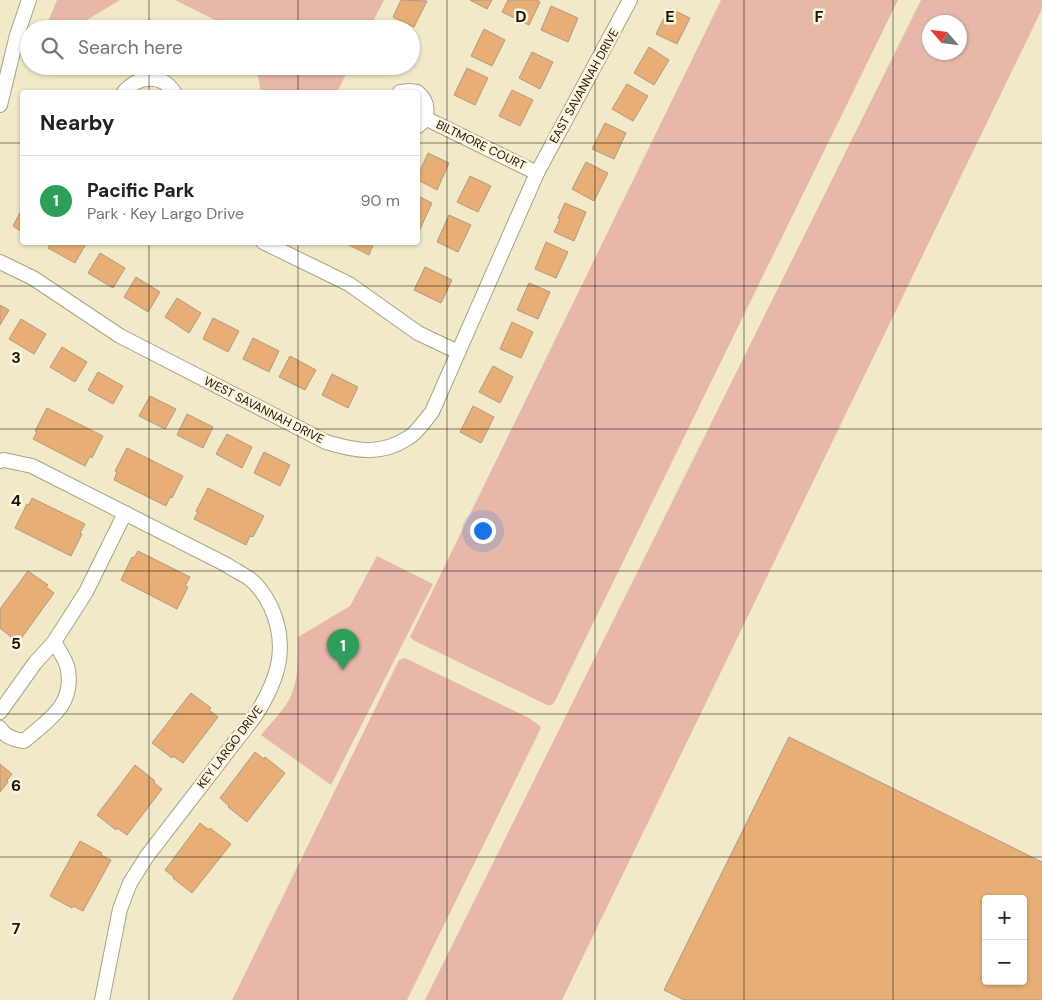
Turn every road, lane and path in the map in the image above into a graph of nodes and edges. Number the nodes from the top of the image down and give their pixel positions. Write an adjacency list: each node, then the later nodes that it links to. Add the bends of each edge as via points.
1 (29, 0): 3 (street)
2 (625, 2): 10 (street, EAST SAVANNAH DRIVE)
3 (22, 20)
4 (20, 26): 8 (street)
5 (126, 90): 6 (street, via 146,78 164,82)
6 (172, 90)
7 (420, 95): 9 (street, BILTMORE COURT, via 427,111)
8 (0, 105)
9 (421, 122): 10 (street, BILTMORE COURT)
10 (537, 172): 13 (street, WEST SAVANNAH DRIVE)
11 (269, 245): 13 (street, via 349,284 418,333)
12 (0, 262): 13 (street, WEST SAVANNAH DRIVE, via 33,278 120,336 326,442 354,450 381,450 410,438 432,412)
13 (458, 352)
14 (0, 461): 15 (street, KEY LARGO DRIVE, via 32,466)
15 (125, 513): 16 (street, via 86,592); 19 (street, KEY LARGO DRIVE, via 251,580 267,598 278,622 281,648 268,694 255,716 147,856 130,883 120,909)
16 (54, 642): 17 (street); 18 (street, via 68,668 68,693 57,713 24,741 13,740)
17 (0, 712)
18 (0, 728)
19 (102, 1000)

